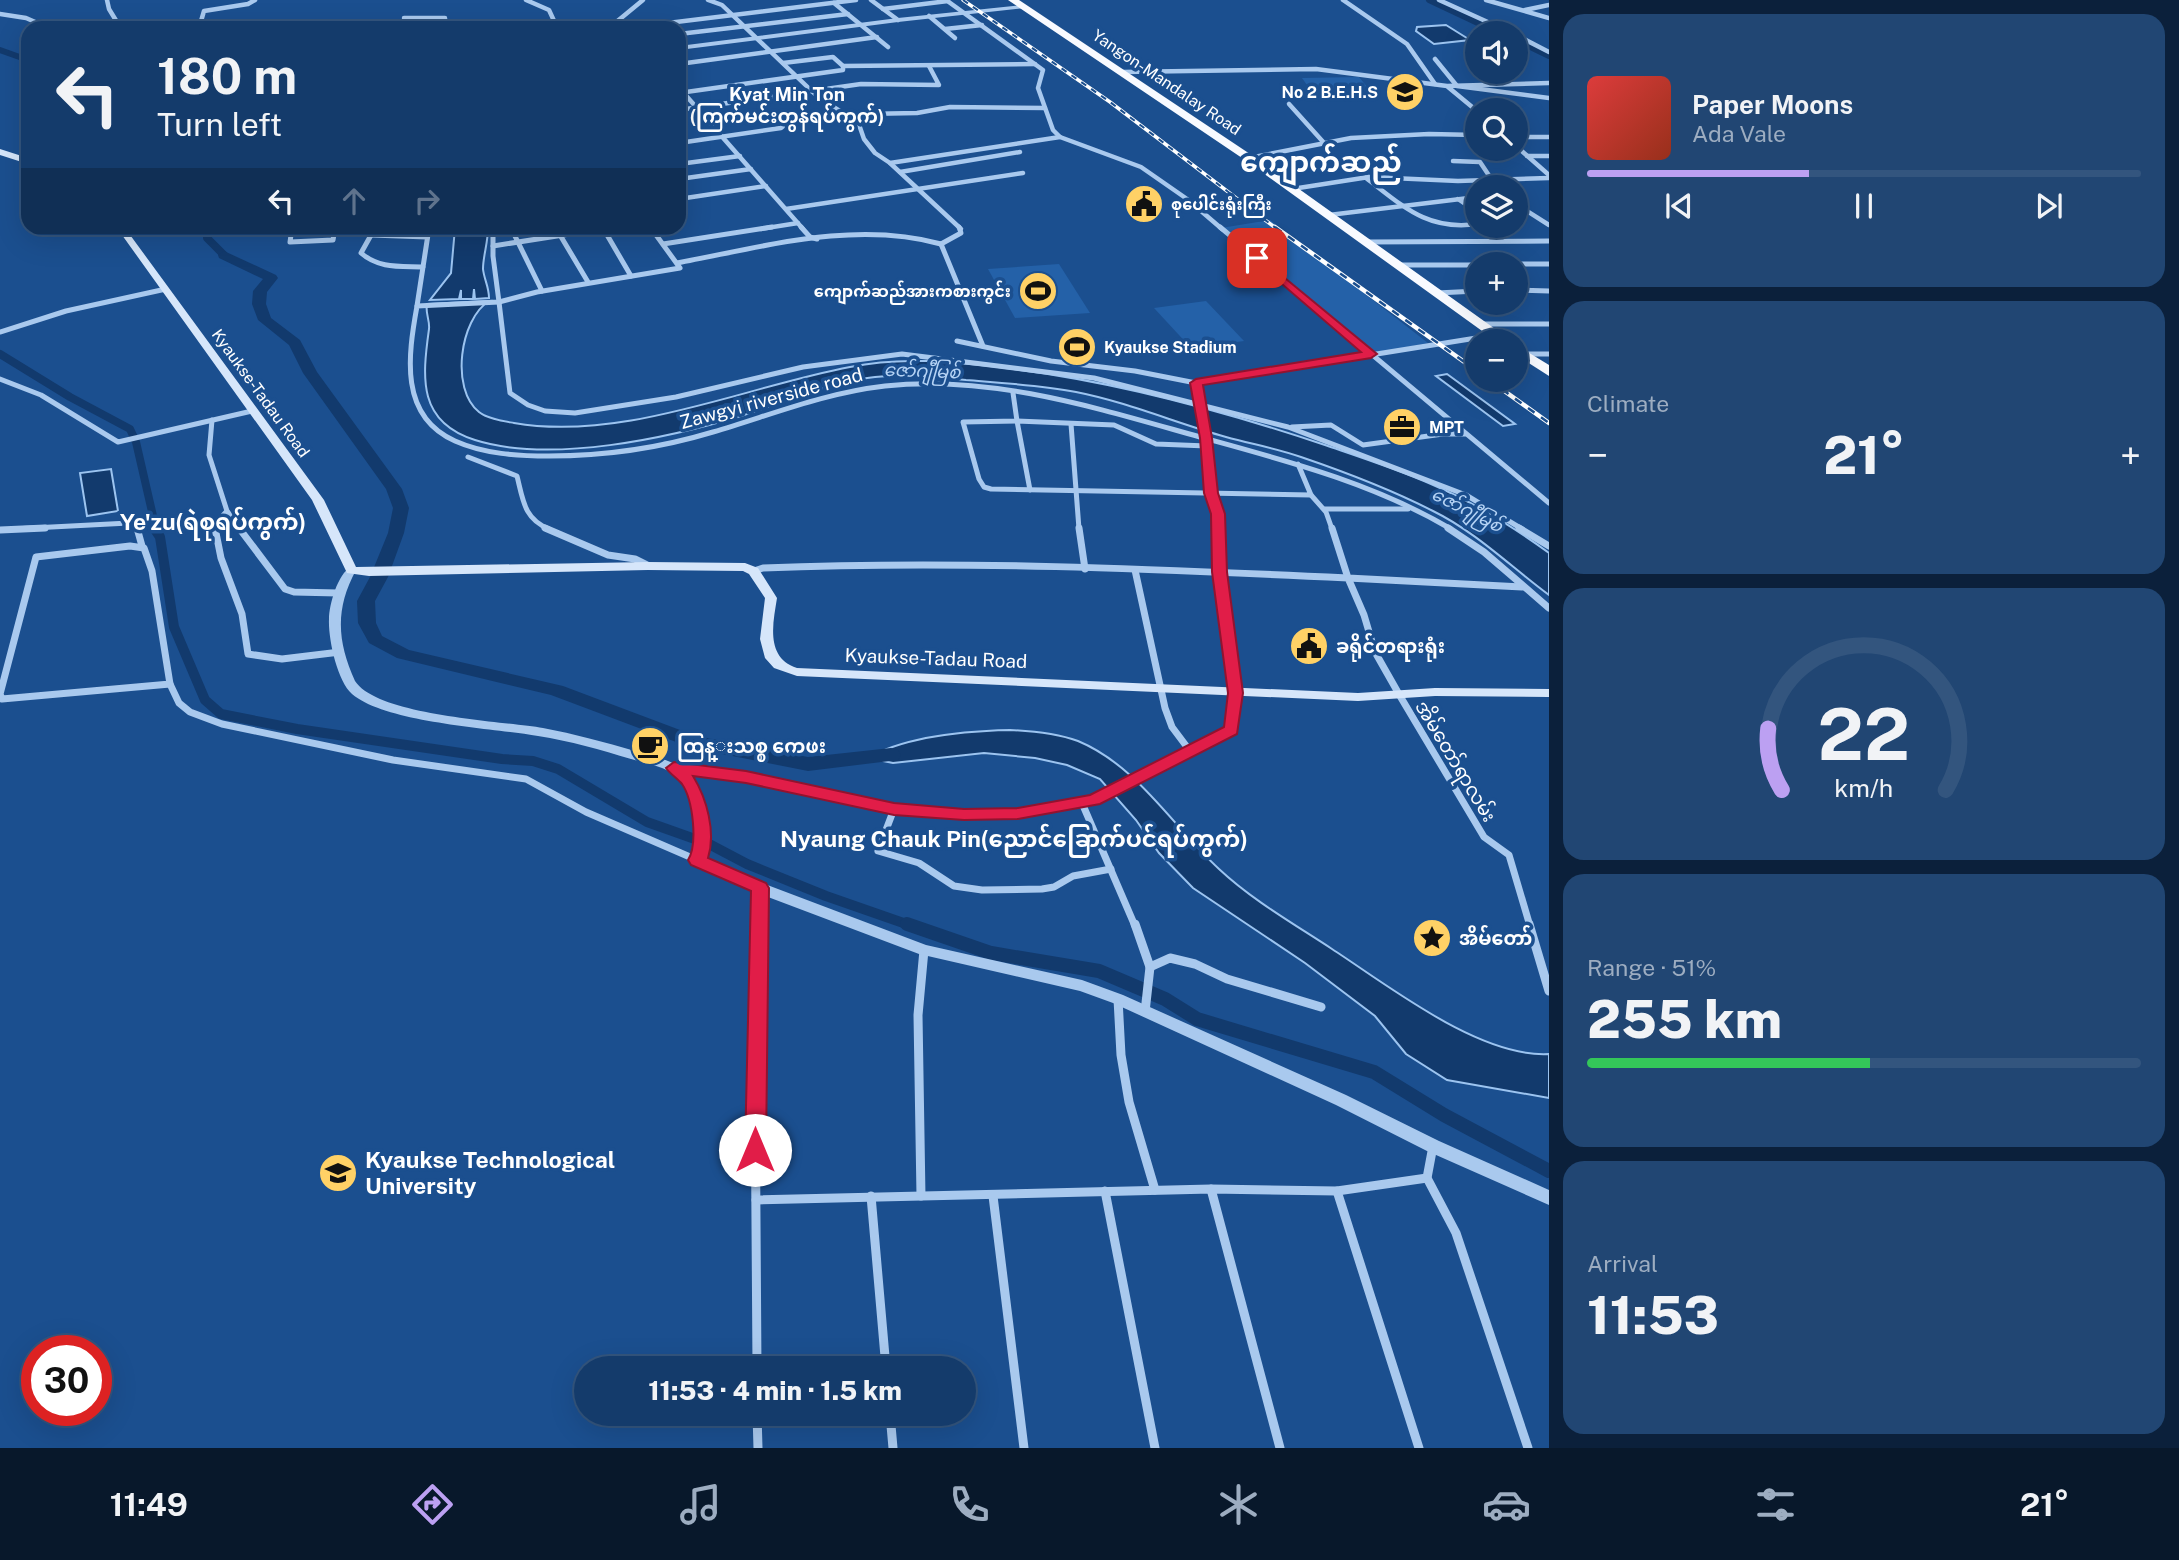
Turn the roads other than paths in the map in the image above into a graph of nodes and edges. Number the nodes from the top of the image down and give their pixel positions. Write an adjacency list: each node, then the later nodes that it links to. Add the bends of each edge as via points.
1 (107, 0): 26 (street)
2 (255, 0): 27 (street, via 204,11)
3 (526, 0): 29 (street, via 549,10)
4 (643, 0): 30 (street)
5 (708, 0): 20 (street)
6 (856, 0): 11 (street)
7 (871, 0): 15 (street)
8 (1343, 0): 57 (street, via 1407,44)
9 (1439, 0): 32 (street)
10 (1486, 0): 16 (street)
11 (833, 1): 18 (street); 20 (street)
12 (947, 1): 15 (street); 17 (street)
13 (1018, 3): 17 (street); 52 (highway, Yangon-Mandalay Road)
14 (1549, 5): 16 (street)
15 (883, 9): 24 (street)
16 (1524, 10): 23 (street)
17 (964, 12): 21 (street); 35 (street)
18 (848, 13): 33 (street); 34 (street)
19 (0, 14): 25 (street)
20 (733, 16): 31 (street); 34 (street)
21 (929, 16): 24 (street); 36 (street)
22 (404, 18): 28 (street)
23 (1549, 18)
24 (898, 20): 33 (street)
25 (31, 21)
26 (118, 21)
27 (201, 21)
28 (445, 21)
29 (554, 21)
30 (618, 21)
31 (686, 21)
32 (1485, 21)
33 (862, 24): 38 (street); 39 (street)
34 (744, 25): 37 (street); 39 (street)
35 (982, 25): 36 (street); 49 (street)
36 (945, 29): 40 (street)
37 (686, 33)
38 (877, 37): 43 (street); 44 (street)
39 (757, 38): 42 (street); 44 (street)
40 (955, 38)
41 (1528, 41): 45 (street)
42 (686, 47)
43 (888, 47)
44 (771, 51): 47 (street); 48 (street)
45 (1549, 52)
46 (1435, 59): 60 (street)
47 (686, 63)
48 (783, 63): 50 (street, via 833,57); 53 (street)
49 (1035, 64): 51 (street); 68 (street, via 1044,73 1038,88)
50 (843, 65): 51 (street); 53 (street, via 840,71)
51 (929, 66): 62 (street, via 939,85 861,84)
52 (1122, 72): 57 (street, via 1316,69); 84 (highway, Yangon-Mandalay Road)
53 (797, 77): 61 (street); 62 (street)
54 (1528, 83): 55 (street)
55 (1540, 83): 56 (street); 64 (street)
56 (1549, 83)
57 (1436, 84): 59 (street)
58 (1474, 84): 60 (street)
59 (1447, 86): 60 (street); 65 (street)
60 (1457, 86): 64 (street)
61 (686, 90)
62 (811, 91): 67 (street); 70 (street)
63 (686, 97): 67 (street)
64 (1549, 99)
65 (1465, 101)
66 (1289, 104): 78 (street)
67 (697, 107): 69 (street); 74 (street)
68 (1045, 108): 71 (street); 75 (street)
69 (686, 109)
70 (843, 113): 71 (street); 74 (street, via 799,117 781,128)
71 (855, 113): 89 (street, via 864,139)
72 (1465, 135): 78 (street, via 1370,136)
73 (1528, 136): 76 (street)
74 (723, 137): 77 (street); 81 (street)
75 (1060, 137): 89 (street); 156 (street, via 1141,167 1169,186)
76 (1549, 137)
77 (686, 142)
78 (1325, 144): 84 (street)
79 (0, 152): 86 (main road)
80 (1020, 152): 91 (street)
81 (740, 156): 88 (street); 90 (street)
82 (1528, 156): 83 (street)
83 (1549, 156)
84 (1249, 158): 100 (highway, Yangon-Mandalay Road)
85 (1528, 158): 94 (street)
86 (21, 159)
87 (1453, 161): 93 (street, via 1480,162)
88 (686, 163)
89 (890, 163): 91 (street)
90 (751, 169): 96 (street); 99 (street)
91 (900, 172): 101 (street)
92 (1023, 173): 101 (street)
93 (1486, 175)
94 (1549, 176): 95 (street)
95 (1528, 177)
96 (686, 178)
97 (1365, 178): 98 (street); 100 (street); 106 (street)
98 (1465, 180)
99 (766, 186): 102 (street); 107 (street)
100 (1292, 189): 109 (highway, Yangon-Mandalay Road)
101 (919, 190): 107 (street); 128 (street, via 961,229)
102 (686, 198)
103 (1465, 198): 104 (street)
104 (1458, 199): 105 (street); 106 (street)
105 (1465, 204)
106 (1404, 206): 109 (street); 112 (street, via 1434,225)
107 (786, 209): 110 (street)
108 (1529, 214): 111 (street)
109 (1328, 215): 125 (highway, Yangon-Mandalay Road)
110 (798, 223): 123 (street, via 810,237); 127 (street)
111 (1549, 225)
112 (1465, 227)
113 (126, 235): 138 (main road, Kyaukse-Tadau Road)
114 (291, 235): 115 (street, via 290,242 333,240)
115 (334, 235)
116 (371, 235): 122 (street); 135 (street, via 361,253 368,261)
117 (493, 235): 129 (street)
118 (514, 235): 126 (street)
119 (560, 235): 126 (street); 137 (street)
120 (607, 235): 136 (street)
121 (656, 235): 127 (street)
122 (426, 237): 135 (street, Zawgyi riverside road)
123 (819, 239): 128 (street, via 892,234); 132 (street)
124 (1549, 241): 125 (street)
125 (1366, 242): 133 (highway, Yangon-Mandalay Road)
126 (518, 243): 129 (street); 141 (street)
127 (663, 244): 132 (street)
128 (942, 244): 153 (street)
129 (493, 246): 144 (street)
130 (1528, 264): 131 (street)
131 (1549, 264)
132 (678, 265): 136 (street)
133 (1396, 265): 134 (street); 143 (highway, Yangon-Mandalay Road)
134 (1465, 265)
135 (423, 267): 145 (street, Zawgyi riverside road)
136 (631, 276): 137 (street)
137 (588, 282): 141 (street)
138 (166, 289): 149 (street); 163 (main road, Kyaukse-Tadau Road)
139 (1528, 290): 140 (street)
140 (1549, 290)
141 (542, 291): 144 (street)
142 (1465, 292): 143 (street)
143 (1437, 293): 146 (highway, Yangon-Mandalay Road)
144 (499, 302): 145 (street); 162 (street, Zawgyi riverside road, via 510,393 545,411 608,409 803,367 902,354 1094,378)
145 (417, 306): 161 (street, Zawgyi riverside road, via 408,354 410,388 420,416 453,440 481,450 556,457 634,448 709,433 808,401 875,386 931,383)
146 (1480, 324): 147 (street); 148 (highway, Yangon-Mandalay Road)
147 (1549, 324)
148 (1487, 329)
149 (0, 332)
150 (957, 341): 153 (street)
151 (1465, 343): 156 (street)
152 (1465, 344): 156 (street)
153 (983, 346): 160 (street)
154 (1528, 352): 155 (street)
155 (1549, 354)
156 (1373, 356): 160 (street); 168 (street)
157 (1528, 357): 158 (highway)
158 (1549, 372)
159 (0, 378): 164 (street, via 25,387 113,440 125,442)
160 (1196, 383): 162 (street)
161 (1013, 393): 165 (street); 169 (street, Zawgyi riverside road, via 1178,429)
162 (1200, 404): 167 (street, Zawgyi riverside road); 169 (street)
163 (252, 411): 164 (street); 185 (main road, Kyaukse-Tadau Road, via 318,500)
164 (212, 419): 179 (street, via 209,456)
165 (1017, 421): 166 (street); 172 (street); 172 (street, via 963,422 984,487)
166 (1071, 424): 169 (street, via 1114,425 1156,444); 173 (street)
167 (1288, 427): 168 (street, via 1331,425 1363,445); 182 (street, Zawgyi riverside road, via 1466,495)
168 (1465, 434): 176 (street)
169 (1206, 442): 171 (street, Zawgyi riverside road); 174 (street)
170 (468, 457): 183 (street, via 517,476 534,523 608,555)
171 (1298, 464): 175 (street); 178 (street, Zawgyi riverside road)
172 (1030, 490): 173 (street)
173 (1078, 491): 174 (street); 184 (street)
174 (1211, 493): 175 (street); 188 (street, via 1218,514)
175 (1311, 495): 177 (street)
176 (1549, 503)
177 (1325, 509): 178 (street); 189 (street, အိမ်တော်ရာလမ်း)
178 (1412, 509): 190 (street, Zawgyi riverside road, via 1463,537)
179 (227, 511): 191 (street, via 285,589); 193 (street, via 214,525 221,558 243,614 248,654 288,657)
180 (0, 530): 181 (street, via 129,523 139,529)
181 (142, 546): 194 (street, via 152,571); 194 (street, via 36,557 1,697 13,700)
182 (1549, 546)
183 (648, 566): 185 (main road); 187 (main road, via 745,567)
184 (1085, 569): 186 (street); 187 (street, via 863,564)
185 (351, 570): 191 (street)
186 (1135, 570): 188 (street); 195 (street)
187 (754, 571): 195 (main road, Kyaukse-Tadau Road, via 771,598 765,632 768,649 774,661 787,670)
188 (1220, 572): 189 (street); 196 (street)
189 (1348, 579): 190 (street); 198 (street, အိမ်တော်ရာလမ်း, via 1375,652)
190 (1522, 587): 192 (street, Zawgyi riverside road)
191 (338, 593): 193 (street, via 334,624)
192 (1549, 608)
193 (340, 652): 200 (street, via 355,690 374,701 432,717 599,744)
194 (170, 684): 203 (street, via 179,703 190,712 222,724 393,760 526,779 586,812)
195 (1163, 689): 196 (main road, Kyaukse-Tadau Road); 199 (street, via 1172,727)
196 (1236, 693): 198 (main road, Kyaukse-Tadau Road); 199 (street, via 1231,730)
197 (1549, 693): 198 (main road, Kyaukse-Tadau Road)
198 (1399, 696): 208 (street, အိမ်တော်ရာလမ်း, via 1484,837 1509,855)
199 (1190, 751): 201 (street)
200 (674, 768): 202 (street, via 746,777); 203 (street, via 693,788)
201 (1082, 803): 202 (street, via 1018,814); 204 (street)
202 (894, 809): 204 (street, via 878,851 919,863 954,886 1042,890 1073,876)
203 (701, 848): 205 (street)
204 (1111, 869): 207 (street)
205 (760, 888): 206 (street); 222 (street)
206 (924, 950): 209 (street, via 1082,986); 219 (street, via 918,1015)
207 (1150, 967): 210 (street); 211 (street, via 1170,958)
208 (1549, 990)
209 (1118, 999): 210 (street); 215 (street, via 1129,1102)
210 (1145, 1005): 212 (street)
211 (1321, 1007)
212 (1433, 1146): 213 (street); 221 (street)
213 (1427, 1178): 217 (street); 233 (street, via 1455,1233)
214 (1211, 1189): 215 (street); 217 (street); 231 (street)
215 (1155, 1190): 216 (street)
216 (1105, 1191): 220 (street); 230 (street)
217 (1337, 1191): 232 (street)
218 (871, 1196): 219 (street); 222 (street); 224 (street)
219 (921, 1196): 220 (street)
220 (993, 1196): 229 (street)
221 (1549, 1198)
222 (756, 1200): 223 (street)
223 (757, 1356)
224 (885, 1356)
225 (757, 1426): 227 (street)
226 (891, 1426): 228 (street)
227 (758, 1448)
228 (893, 1448)
229 (1024, 1448)
230 (1155, 1448)
231 (1280, 1448)
232 (1419, 1448)
233 (1528, 1448)

